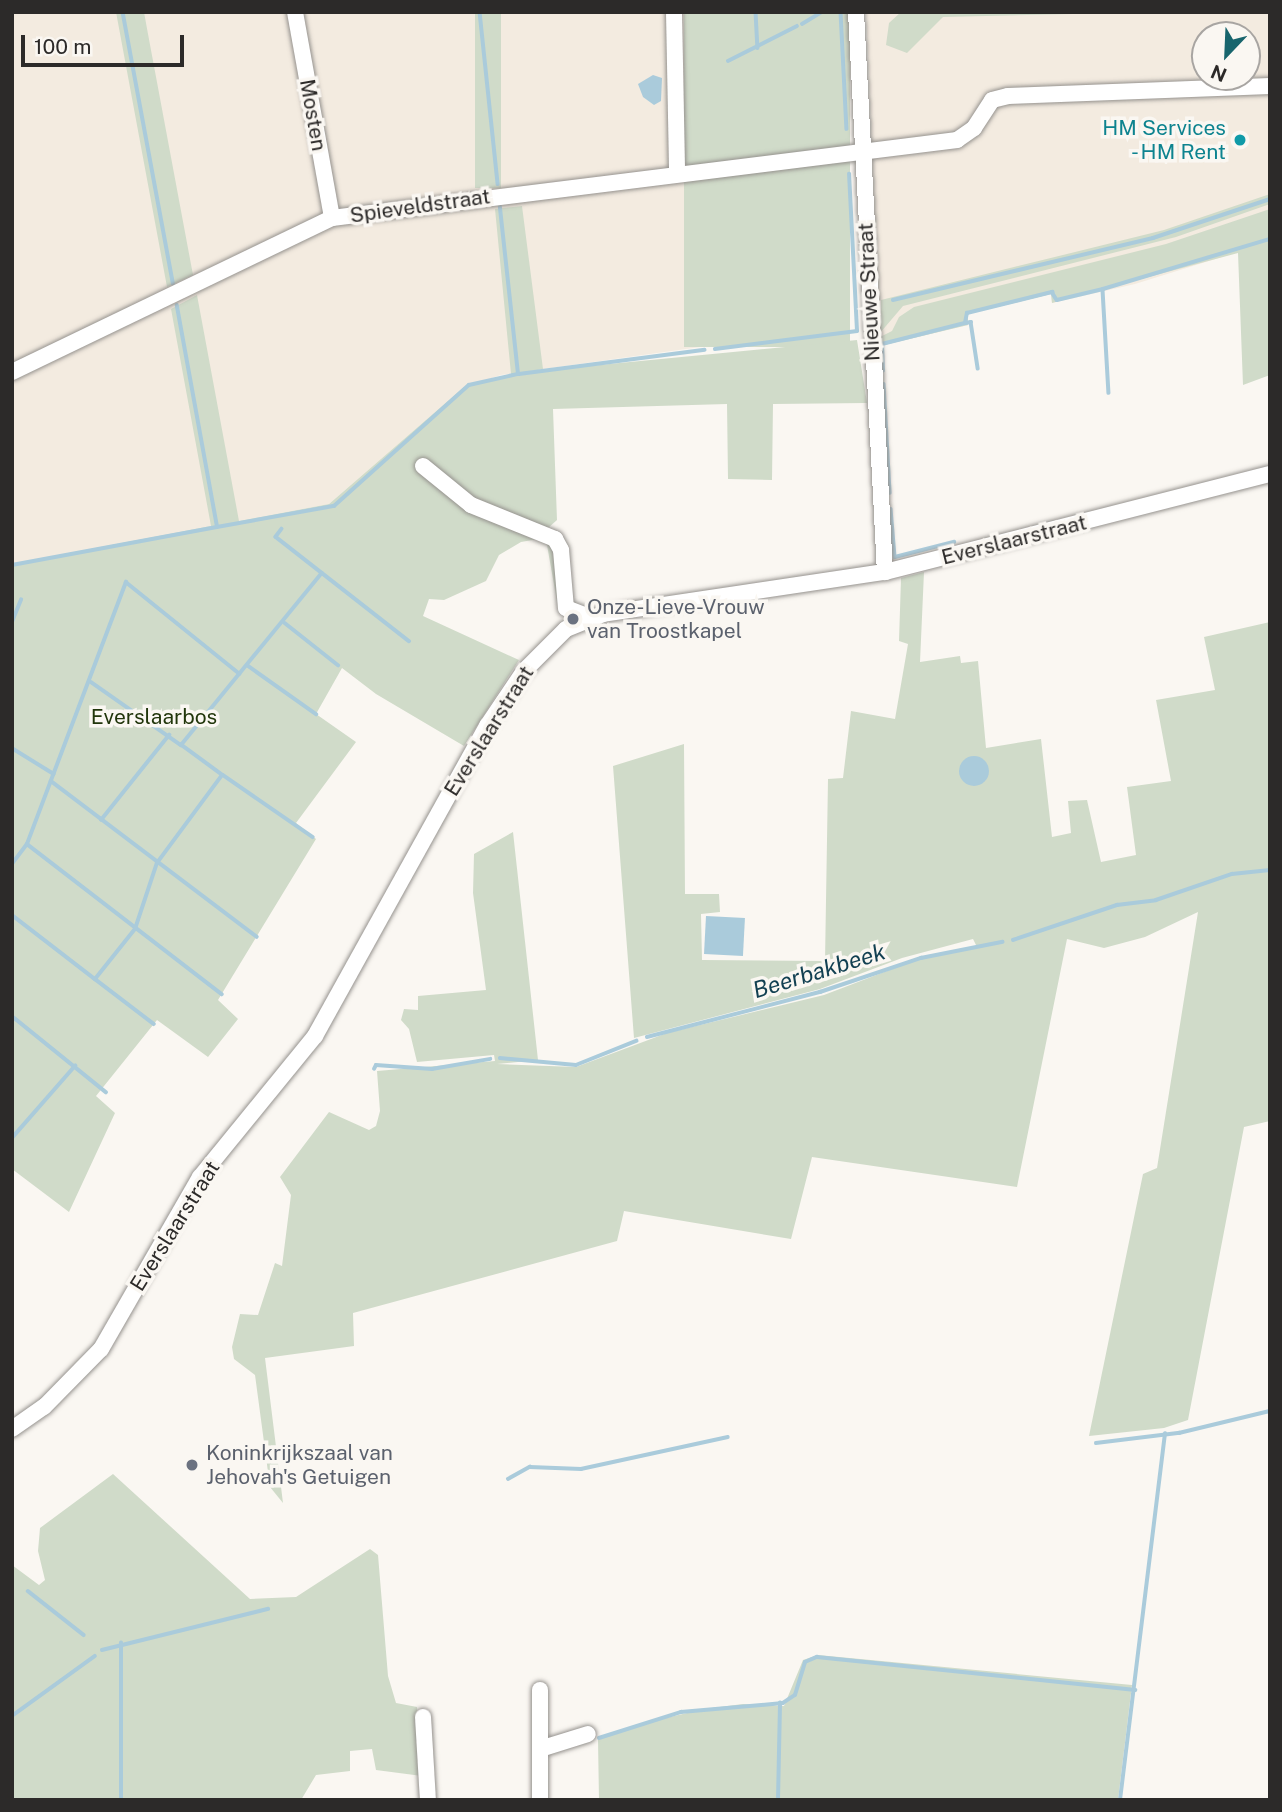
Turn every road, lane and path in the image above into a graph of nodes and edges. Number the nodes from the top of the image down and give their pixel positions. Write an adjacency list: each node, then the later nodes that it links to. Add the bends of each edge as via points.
1 (295, 12): 7 (street, Mosten)
2 (674, 12): 6 (street)
3 (856, 12): 5 (street, Nieuwe Straat)
4 (1270, 86): 5 (street, Spieveldstraat, via 1008,96 992,100 974,128 957,139)
5 (860, 151): 6 (street, Spieveldstraat); 11 (street, Nieuwe Straat)
6 (677, 172): 7 (street, Spieveldstraat)
7 (332, 218): 8 (street, Spieveldstraat)
8 (12, 372)
9 (423, 466): 12 (street, via 471,505 555,539 561,550)
10 (1270, 474): 11 (street, Everslaarstraat)
11 (885, 572): 13 (street, Everslaarstraat)
12 (566, 608): 13 (street); 14 (street)
13 (589, 617): 14 (street, Everslaarstraat)
14 (566, 629): 15 (street, Everslaarstraat, via 524,671 487,726 315,1036 200,1177 102,1349 44,1407)
15 (12, 1429)
16 (540, 1690): 19 (street)
17 (423, 1717): 20 (street)
18 (588, 1734): 19 (street)
19 (540, 1749): 21 (street)
20 (428, 1800)
21 (540, 1800)

